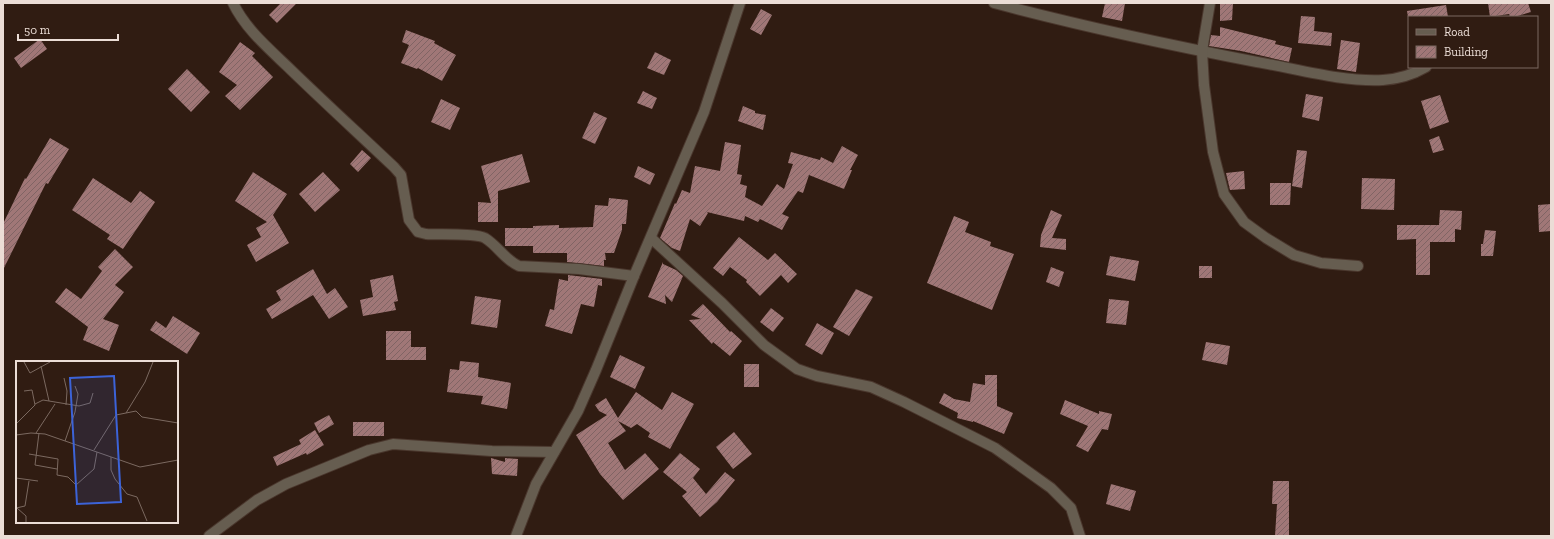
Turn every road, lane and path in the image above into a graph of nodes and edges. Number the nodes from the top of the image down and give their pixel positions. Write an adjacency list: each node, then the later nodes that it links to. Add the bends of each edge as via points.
1 (233, 3): 9 (street, via 239,16 264,43 401,175 409,220 418,232 484,238 519,266 579,269)
2 (740, 3): 7 (street, via 704,112)
3 (994, 3): 5 (street)
4 (1210, 3): 5 (street)
5 (1202, 51): 6 (street, via 1359,80 1385,80 1415,73); 8 (street, via 1213,152 1224,194 1244,222 1294,255 1322,263)
6 (1424, 68)
7 (651, 238): 9 (street); 13 (street, via 764,345 797,368 816,376 871,387 995,448 1051,488 1071,508)
8 (1358, 266)
9 (634, 276): 10 (street, via 578,411)
10 (554, 452): 11 (street, via 492,451 393,444 369,450 286,484 257,500); 12 (street, via 536,484)
11 (209, 536)
12 (516, 536)
13 (1080, 536)

